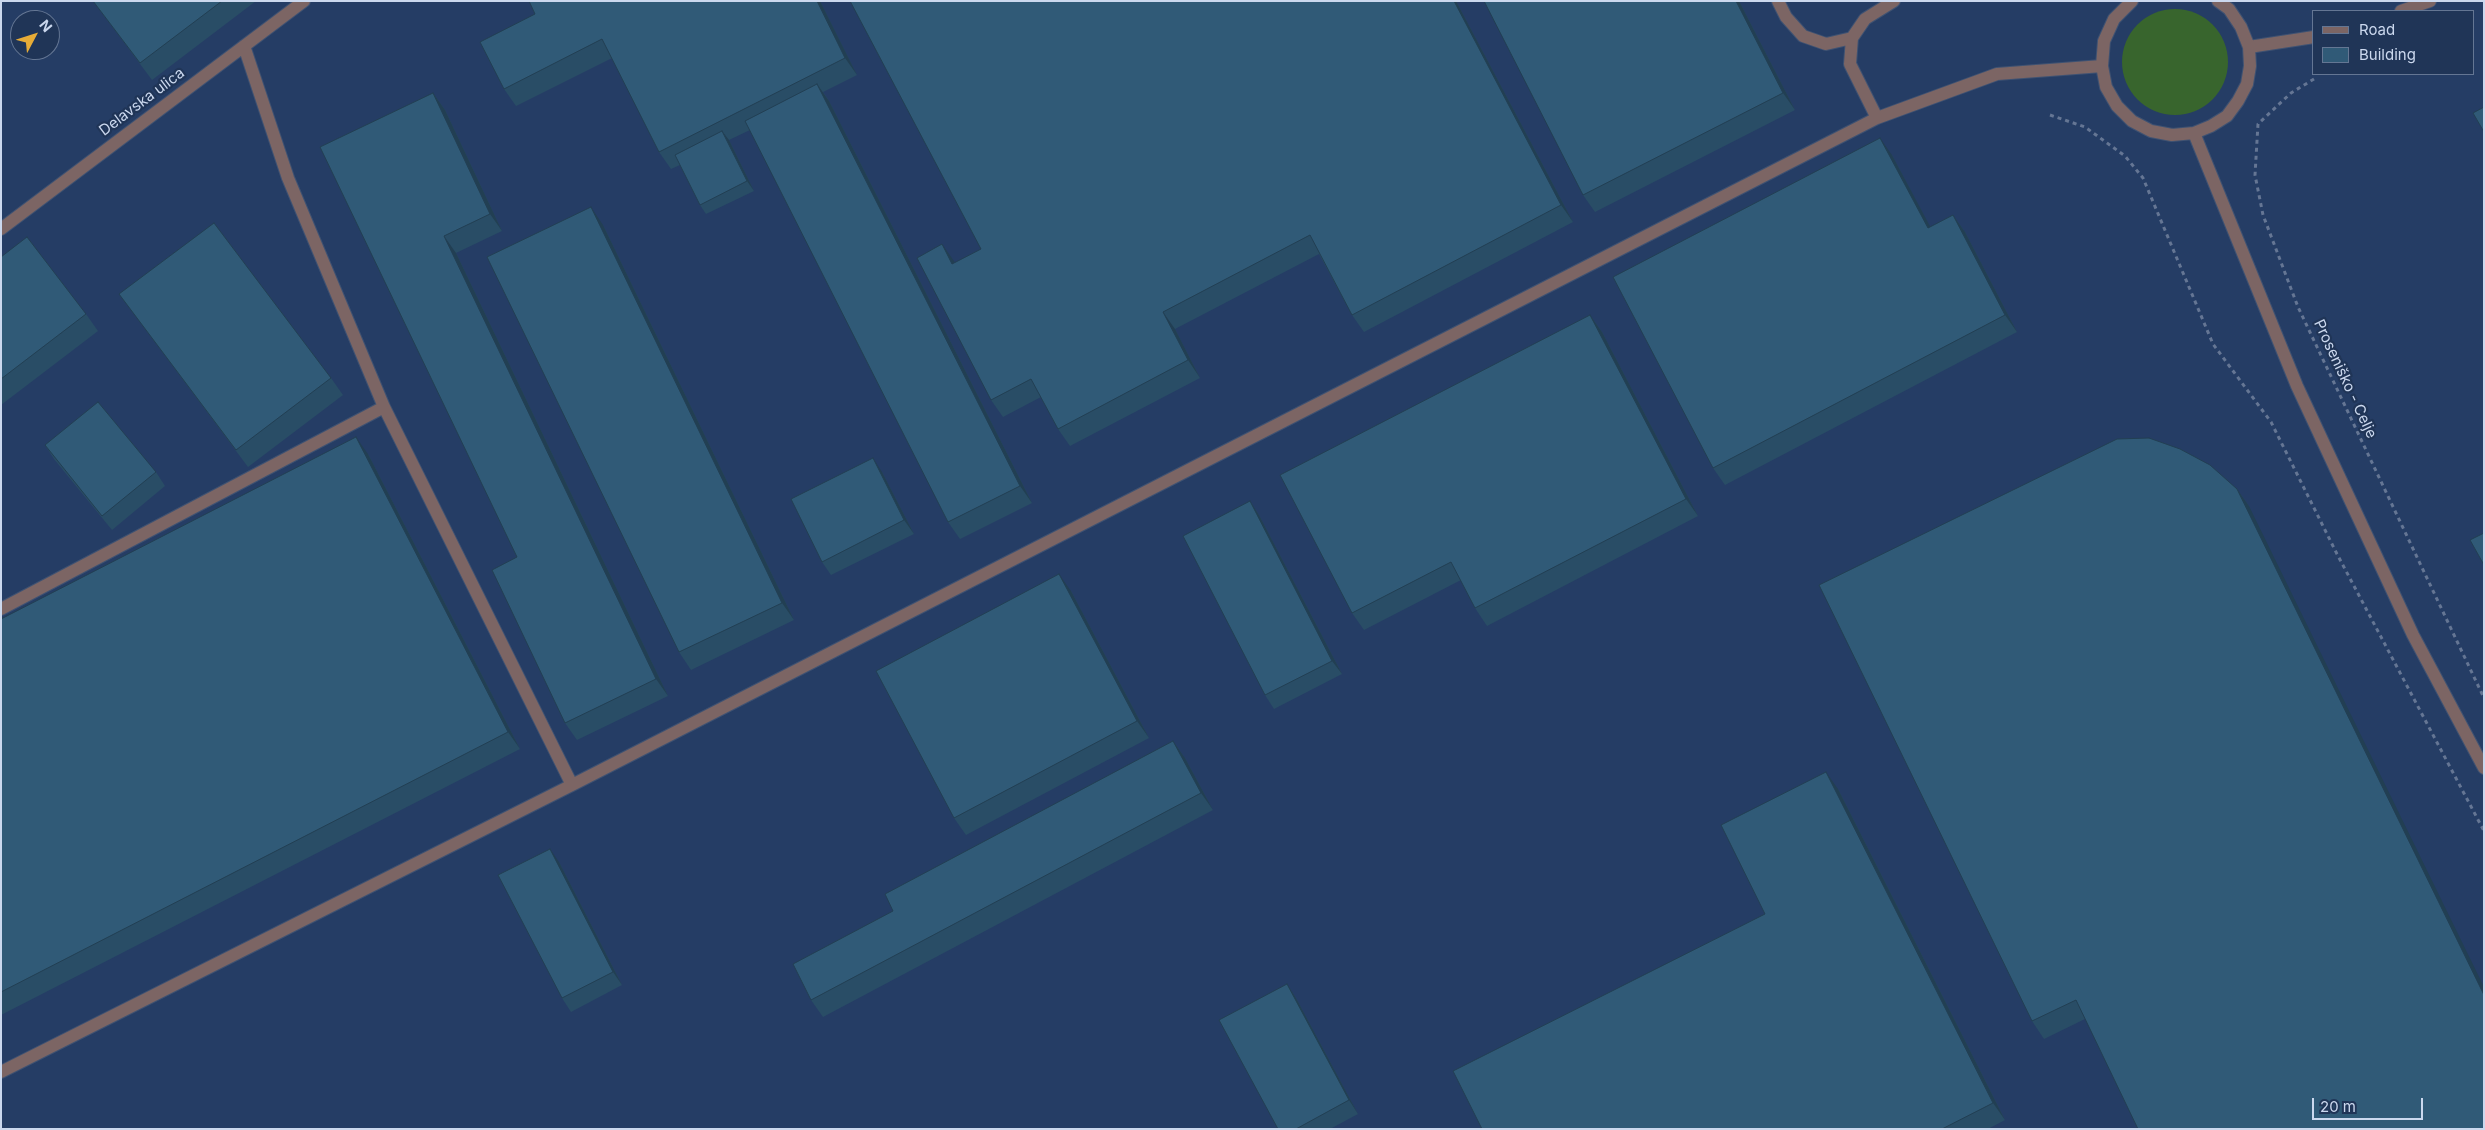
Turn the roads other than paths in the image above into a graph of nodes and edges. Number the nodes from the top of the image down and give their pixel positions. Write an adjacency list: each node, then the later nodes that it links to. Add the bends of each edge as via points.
1 (304, 1): 10 (street, Delavska ulica)
2 (1778, 1): 9 (street, via 1786,17 1803,36 1826,44)
3 (1894, 1): 9 (street, via 1865,19)
4 (2132, 1): 12 (street, via 2114,19 2104,41)
5 (2218, 1): 11 (street, via 2229,9)
6 (2430, 1): 7 (street)
7 (2404, 10)
8 (2312, 37): 11 (street)
9 (1852, 38): 13 (street, via 1850,64)
10 (244, 46): 15 (street, Delavska ulica); 16 (street, via 288,178)
11 (2249, 47): 14 (street, via 2247,84 2238,101 2227,116)
12 (2102, 66): 13 (street, via 1996,74); 14 (street, via 2106,87 2117,106 2132,121 2165,134)
13 (1877, 118): 19 (street)
14 (2194, 133): 18 (street, via 2297,386 2413,635)
15 (1, 229)
16 (384, 407): 17 (street); 19 (street)
17 (1, 609)
18 (2484, 768)
19 (572, 785): 20 (street)
20 (1, 1072)

